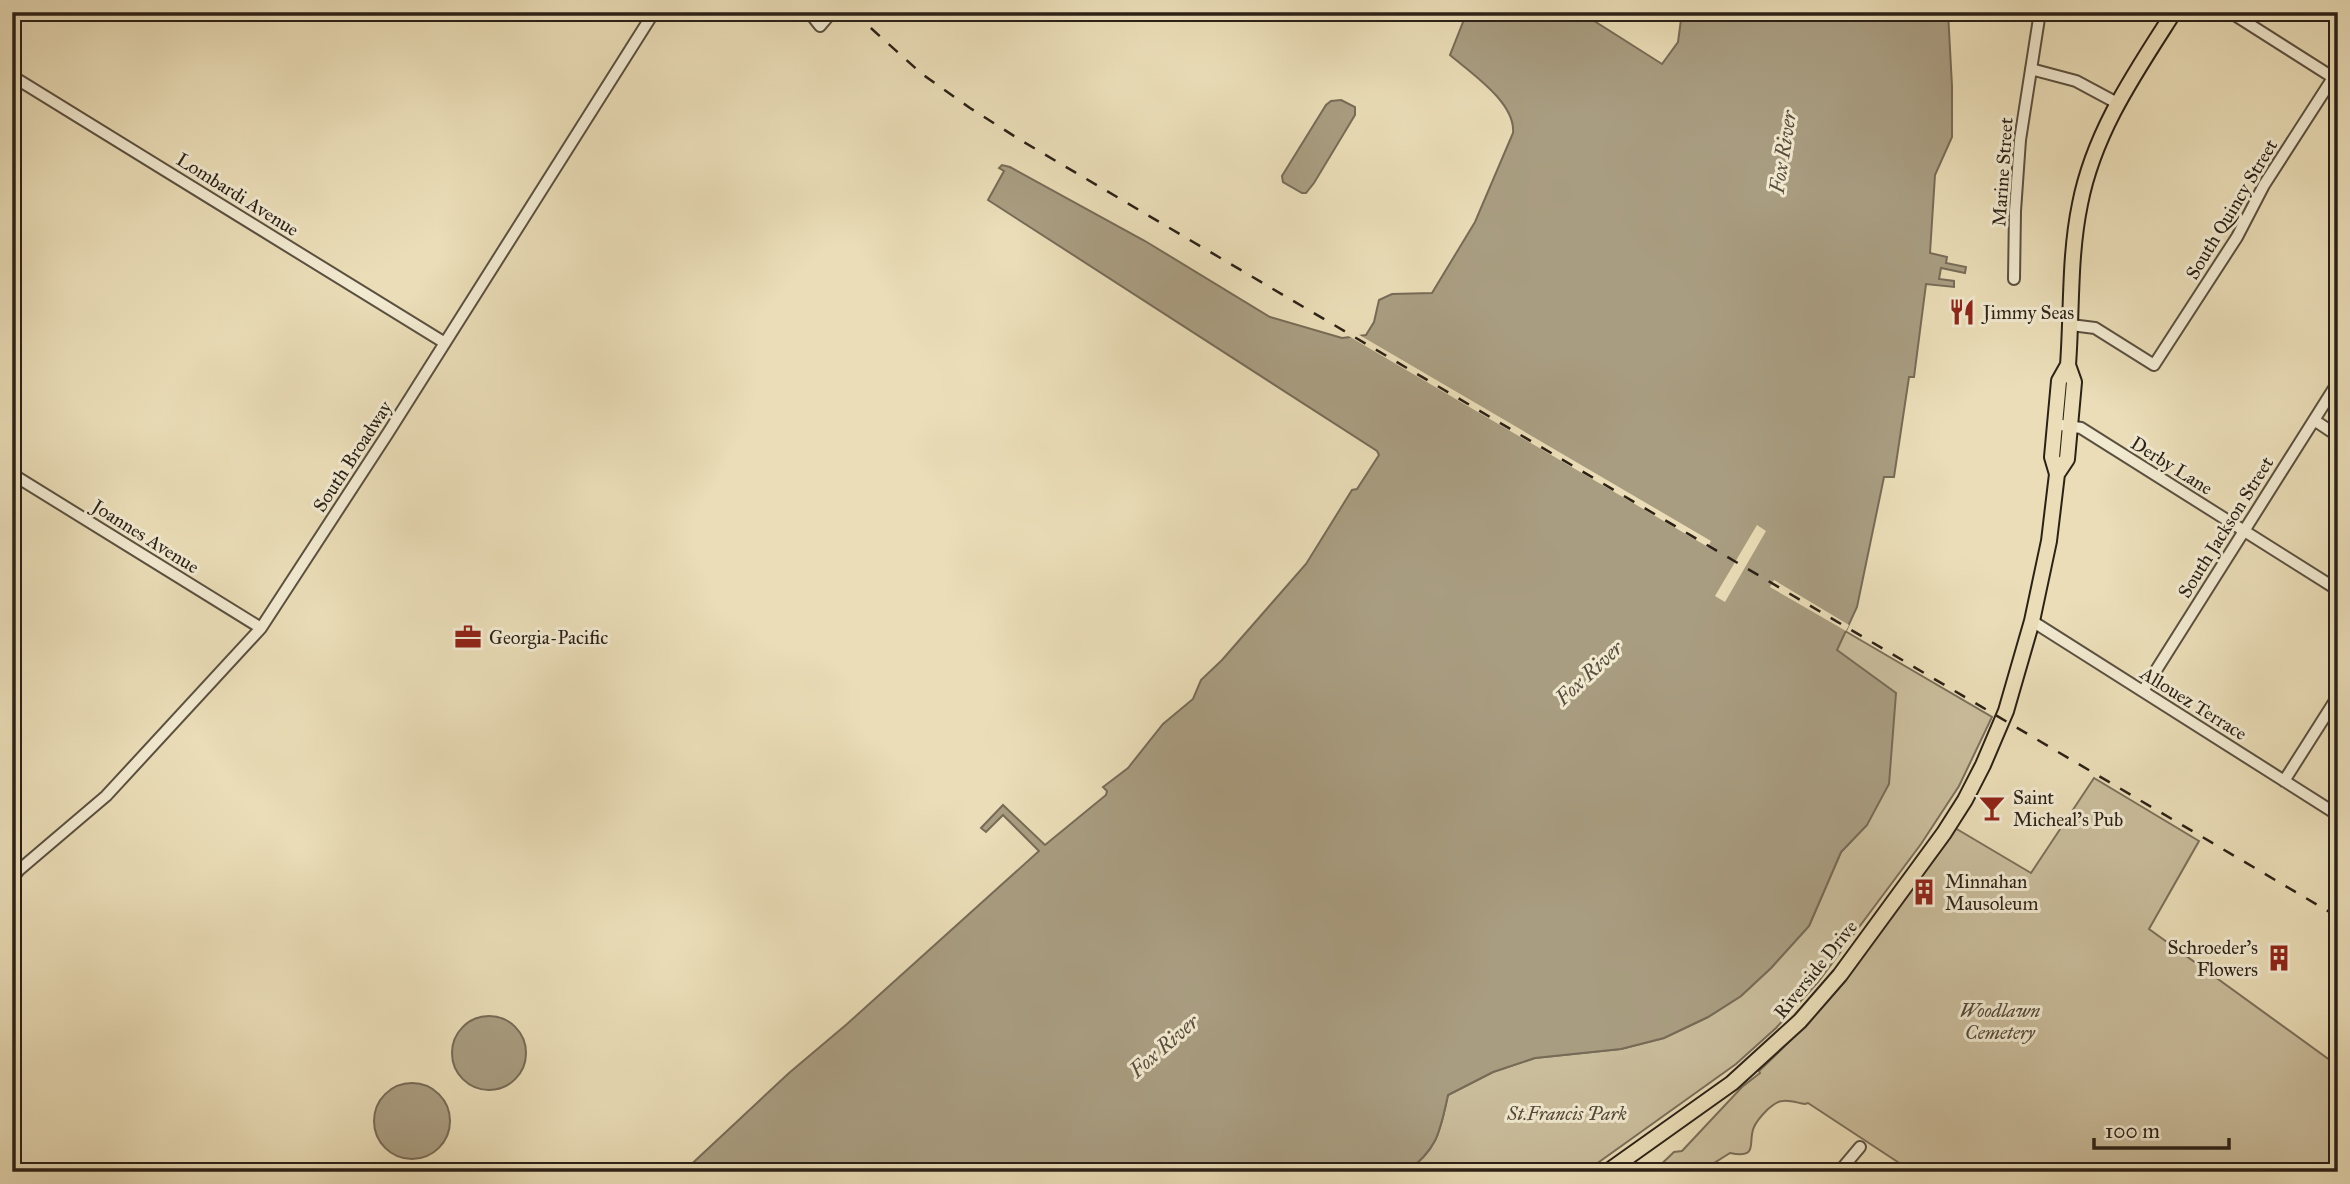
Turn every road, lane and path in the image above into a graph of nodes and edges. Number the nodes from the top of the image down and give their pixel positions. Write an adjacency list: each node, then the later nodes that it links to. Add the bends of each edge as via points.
1 (654, 12): 13 (street, South Broadway)
2 (808, 12): 3 (street, via 820,26)
3 (832, 12)
4 (2040, 12): 7 (street, Marine Street)
5 (2174, 12): 10 (main road, Riverside Drive)
6 (2230, 12): 9 (street)
7 (2031, 69): 10 (street, via 2076,81); 11 (street, Marine Street, via 2020,139)
8 (12, 76): 13 (street, Lombardi Avenue)
9 (2336, 76): 12 (street, South Quincy Street, via 2154,365 2095,328)
10 (2117, 103): 12 (main road, Riverside Drive, via 2093,156 2080,204)
11 (2014, 279)
12 (2071, 325): 16 (main road, Riverside Drive, via 2068,365 2074,382)
13 (445, 343): 22 (street, South Broadway)
14 (2338, 382): 15 (street, South Jackson Street)
15 (2314, 421): 17 (street); 19 (street, South Jackson Street)
16 (2062, 425): 19 (street, Derby Lane, via 2081,428); 21 (main road, Riverside Drive, via 2067,459 2057,474)
17 (2338, 436)
18 (12, 474): 22 (street, Joannes Avenue)
19 (2244, 531): 20 (street, Derby Lane); 23 (street, South Jackson Street)
20 (2338, 590)
21 (2032, 621): 23 (street, Allouez Terrace); 30 (main road, Riverside Drive, via 1996,738 1965,800 1821,999 1740,1076)
22 (261, 628): 28 (street, South Broadway, via 106,796)
23 (2143, 691): 26 (street, Allouez Terrace)
24 (2338, 696): 25 (street)
25 (2333, 712): 26 (street)
26 (2284, 781): 27 (street, Allouez Terrace)
27 (2338, 815)
28 (14, 872)
29 (1860, 1147): 31 (street)
30 (1607, 1172)
31 (1839, 1172)

